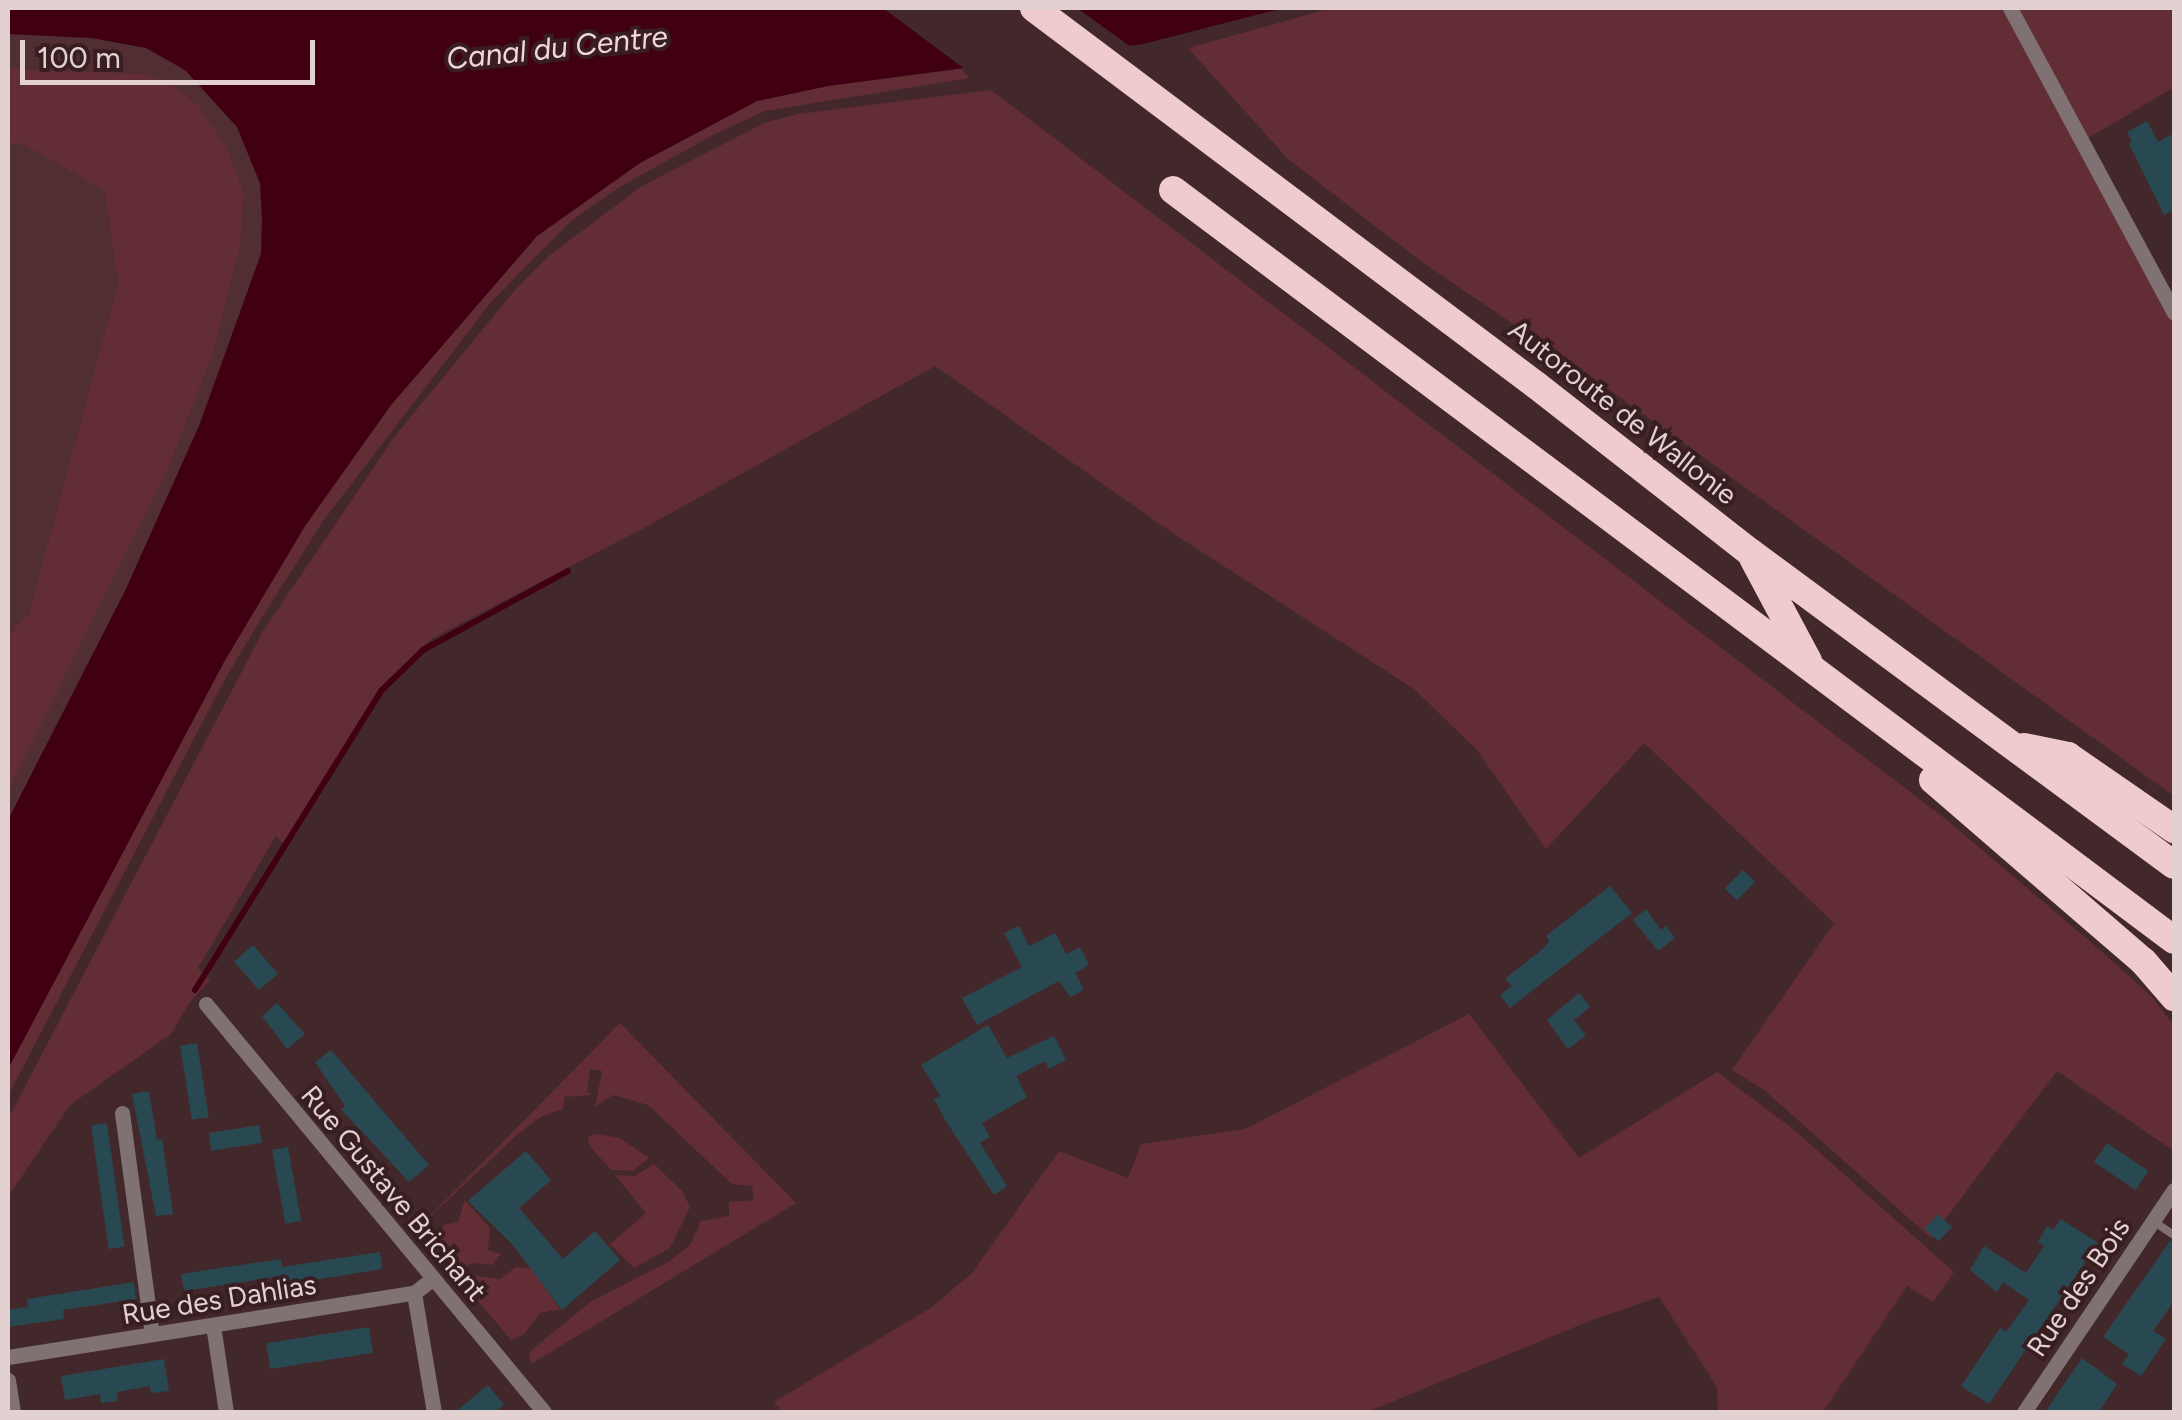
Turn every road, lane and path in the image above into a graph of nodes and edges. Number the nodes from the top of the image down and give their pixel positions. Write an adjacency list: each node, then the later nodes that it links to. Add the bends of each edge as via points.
1 (1034, 8): 5 (highway, Autoroute de Wallonie)
2 (2010, 8): 4 (street)
3 (1172, 190): 6 (highway)
4 (2174, 313)
5 (1750, 552): 6 (highway); 7 (highway, Autoroute de Wallonie)
6 (1814, 672): 10 (highway); 11 (highway, via 2142,960)
7 (2013, 745): 8 (highway, via 2068,756); 9 (highway, Autoroute de Wallonie)
8 (2174, 829)
9 (2174, 866)
10 (2174, 940)
11 (2174, 998)
12 (206, 1004): 17 (street, Rue Gustave Brichant)
13 (122, 1113): 20 (street)
14 (2174, 1190): 15 (street, Rue des Bois)
15 (2154, 1221): 16 (lane); 27 (street, Rue des Bois)
16 (2174, 1235)
17 (432, 1279): 18 (street); 26 (street, Rue Gustave Brichant)
18 (414, 1294): 19 (street, Rue des Dahlias); 25 (street)
19 (213, 1325): 20 (street, Rue des Dahlias); 24 (street)
20 (152, 1334): 21 (street, Rue des Dahlias)
21 (8, 1357)
22 (8, 1380): 23 (street)
23 (13, 1412)
24 (226, 1412)
25 (434, 1412)
26 (544, 1412)
27 (2024, 1412)

